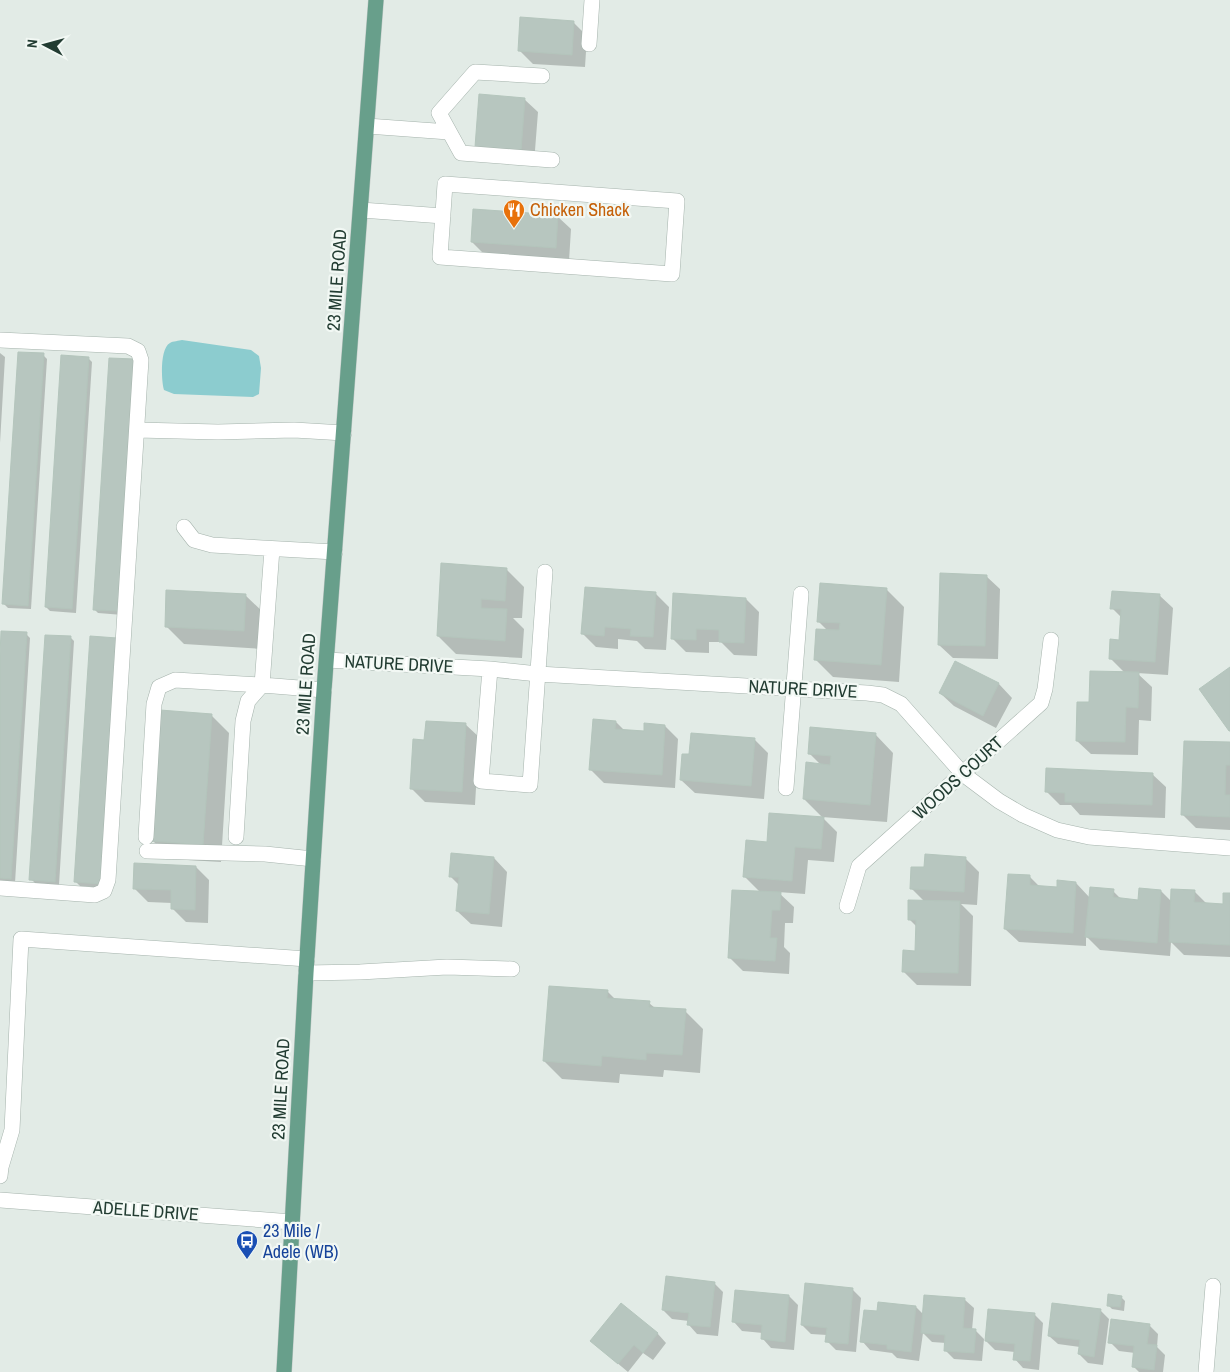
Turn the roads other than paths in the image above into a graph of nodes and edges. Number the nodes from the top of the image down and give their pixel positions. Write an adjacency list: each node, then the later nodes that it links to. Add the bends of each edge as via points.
1 (376, 0): 5 (main road, 23 MILE ROAD)
2 (592, 0): 3 (street)
3 (589, 44)
4 (542, 76): 6 (street, via 476,72 438,113)
5 (367, 126): 6 (street); 8 (main road, 23 MILE ROAD)
6 (449, 132): 7 (street, via 461,153)
7 (552, 160)
8 (361, 210): 9 (street); 12 (main road, 23 MILE ROAD)
9 (443, 216): 9 (street, via 440,257 672,274 677,201 445,184)
10 (0, 340): 11 (street, via 128,346 138,351 141,360)
11 (137, 430): 12 (street); 30 (street, via 108,880 104,891 95,895)
12 (344, 433): 15 (main road, 23 MILE ROAD)
13 (184, 527): 14 (street, via 194,540 212,546)
14 (272, 548): 15 (street); 22 (street)
15 (335, 552): 19 (main road, 23 MILE ROAD)
16 (545, 572): 21 (street)
17 (801, 594): 23 (street)
18 (1051, 640): 25 (street, WOODS COURT, via 1041,703)
19 (327, 660): 20 (street, NATURE DRIVE); 24 (main road, 23 MILE ROAD)
20 (490, 669): 21 (street, NATURE DRIVE); 21 (street, via 481,781 530,785)
21 (538, 674): 23 (street, NATURE DRIVE)
22 (262, 685): 24 (street); 27 (street, via 248,701 243,721); 29 (street, via 175,680 159,687 154,704 146,844)
23 (793, 688): 25 (street, NATURE DRIVE, via 882,695 901,704); 26 (street)
24 (324, 690): 29 (main road, 23 MILE ROAD)
25 (963, 774): 28 (street, NATURE DRIVE, via 999,801 1057,830 1089,837); 31 (street, WOODS COURT, via 859,866)
26 (786, 788)
27 (236, 837)
28 (1230, 848)
29 (313, 859): 32 (main road, 23 MILE ROAD)
30 (0, 888)
31 (847, 906)
32 (307, 966): 33 (street, via 360,972 447,967); 34 (street, via 21,939 12,1130); 36 (main road, 23 MILE ROAD)
33 (512, 969)
34 (0, 1176)
35 (0, 1200): 36 (street, ADELLE DRIVE)
36 (292, 1222): 38 (main road, 23 MILE ROAD)
37 (1213, 1286): 39 (street)
38 (284, 1372)
39 (1206, 1372)

